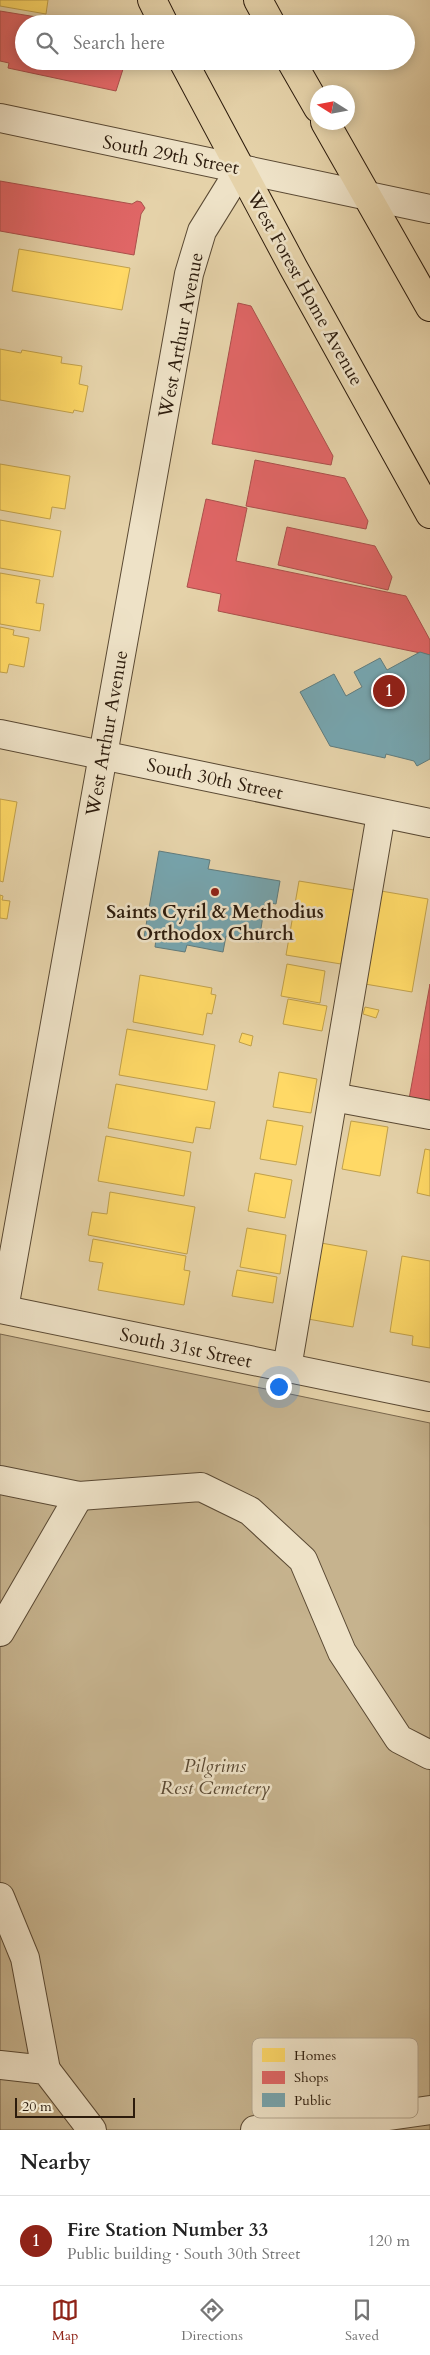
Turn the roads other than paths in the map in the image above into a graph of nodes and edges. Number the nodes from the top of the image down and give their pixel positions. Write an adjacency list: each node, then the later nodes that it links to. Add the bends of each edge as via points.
1 (152, 0): 3 (main road)
2 (258, 0): 4 (main road)
3 (160, 15)
4 (266, 15)
5 (188, 70): 10 (main road, West Forest Home Avenue)
6 (296, 70): 7 (main road)
7 (310, 94)
8 (0, 118): 10 (street, South 29th Street)
9 (330, 130): 11 (main road)
10 (240, 168): 11 (street, South 29th Street); 14 (main road, West Forest Home Avenue); 16 (street, West Arthur Avenue, via 202,231 190,274)
11 (368, 195): 12 (street, South 29th Street); 13 (main road)
12 (430, 209)
13 (430, 307)
14 (430, 514)
15 (0, 734): 16 (street, South 30th Street)
16 (102, 754): 17 (street, South 30th Street); 21 (street, West Arthur Avenue)
17 (382, 814): 18 (street, South 30th Street); 19 (street)
18 (430, 823)
19 (333, 1097): 20 (street); 22 (street)
20 (430, 1115)
21 (2, 1309): 22 (street, South 31st Street)
22 (287, 1368): 23 (street, South 31st Street)
23 (430, 1397)
24 (0, 1480): 25 (street)
25 (79, 1496): 26 (street); 27 (street, via 201,1487 250,1511 303,1560 342,1652 399,1739)
26 (0, 1632)
27 (430, 1755)
28 (0, 1897): 30 (street, via 25,1958)
29 (0, 2065): 30 (street)
30 (46, 2070): 32 (street)
31 (374, 2118): 33 (street)
32 (92, 2130)
33 (255, 2130)

